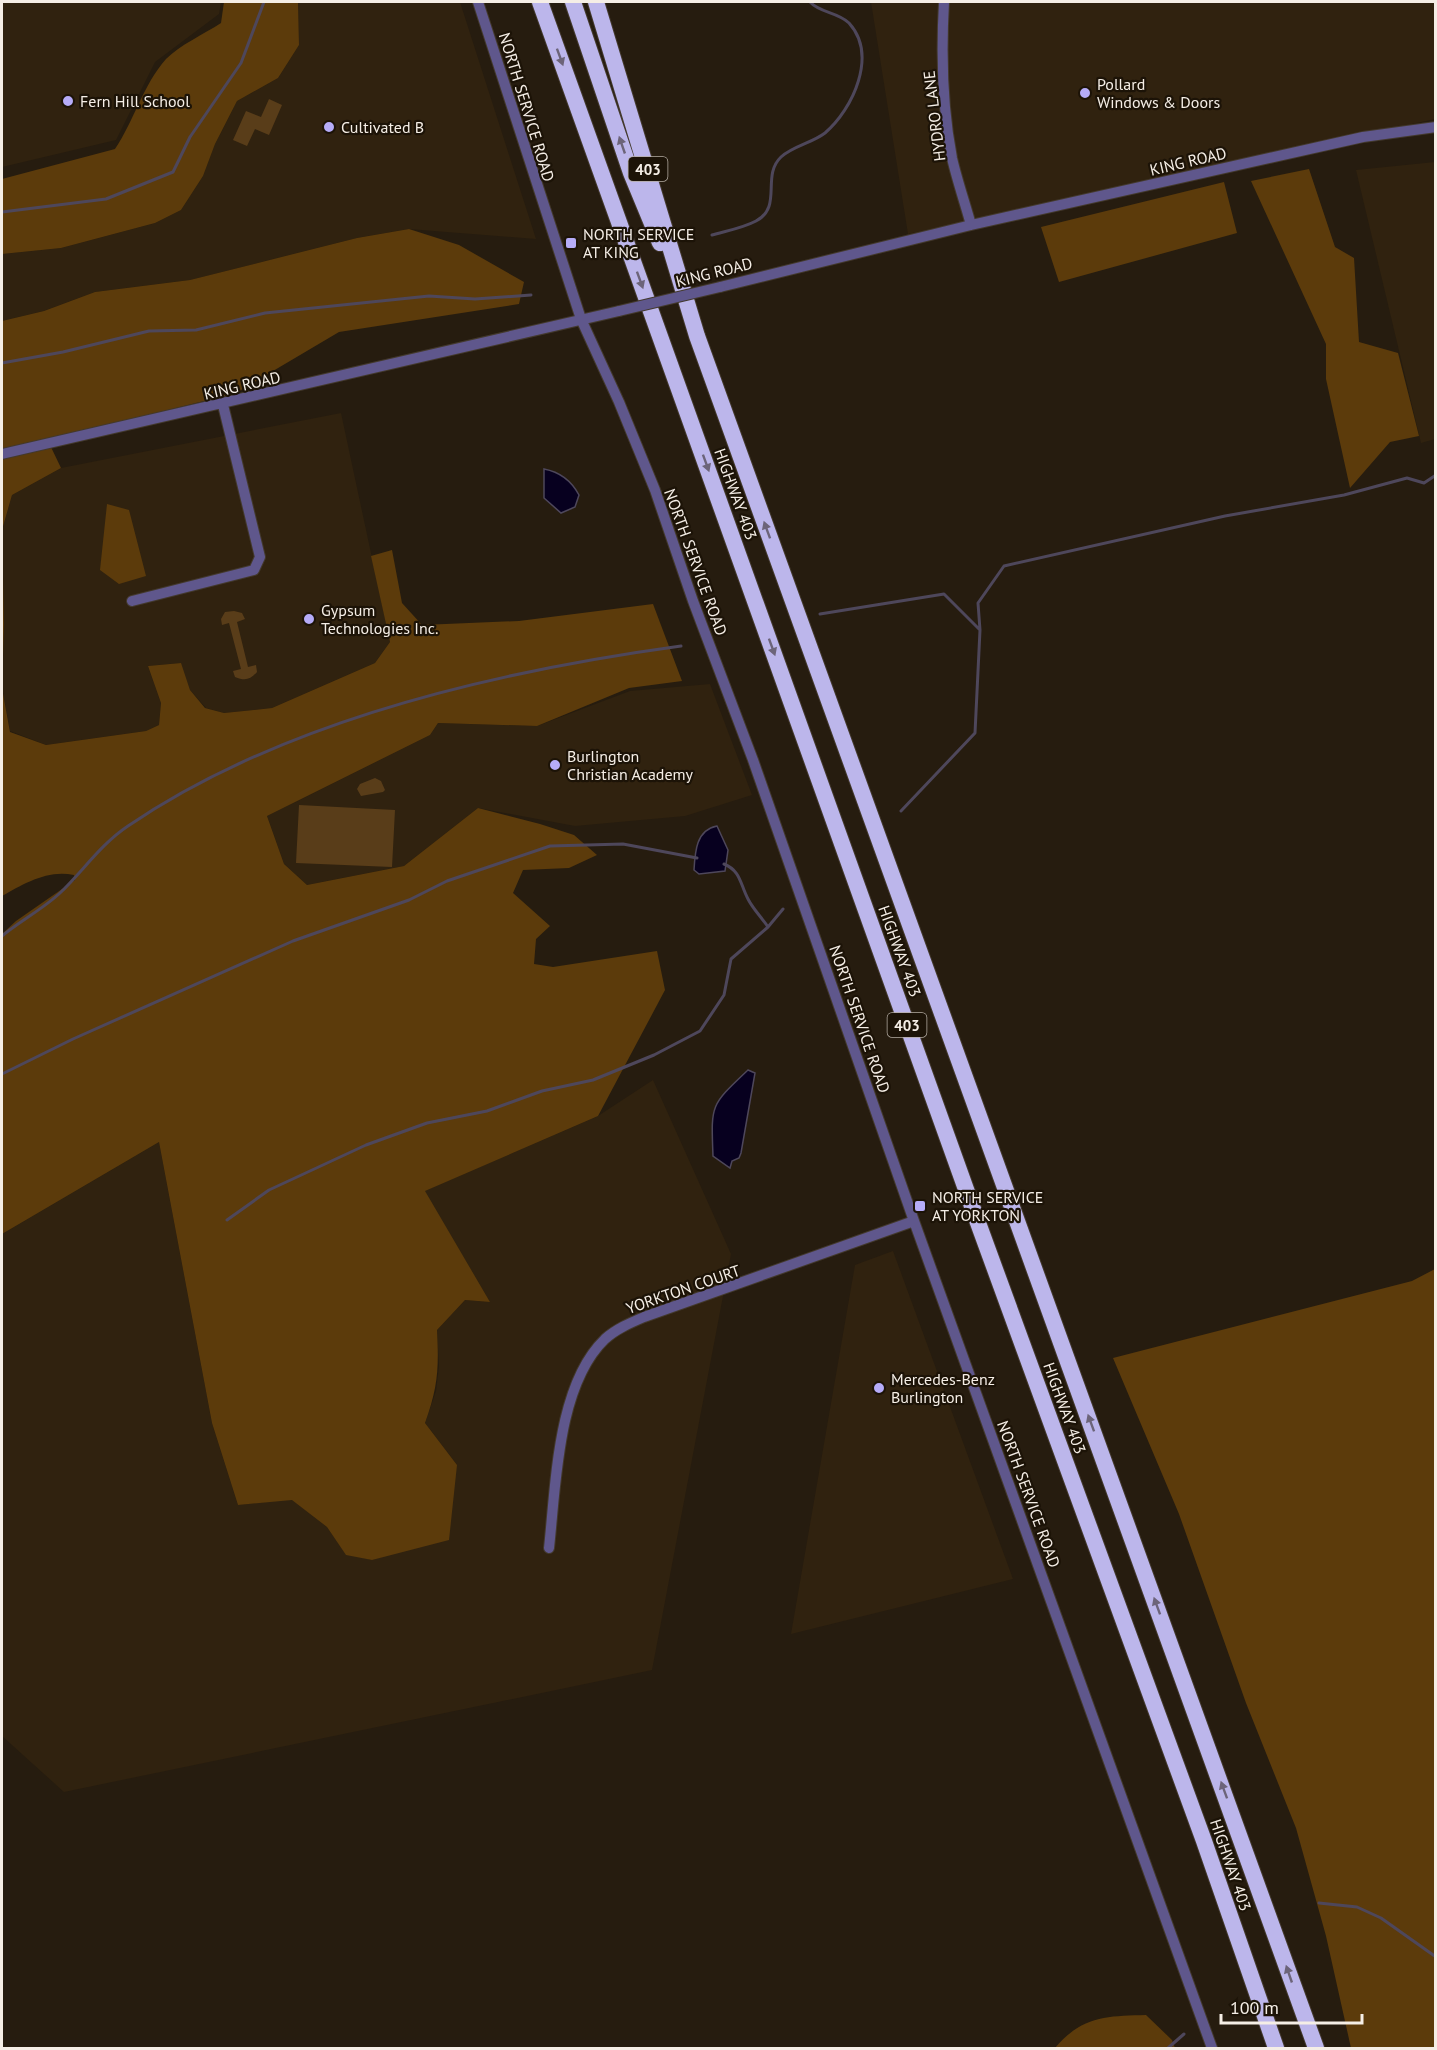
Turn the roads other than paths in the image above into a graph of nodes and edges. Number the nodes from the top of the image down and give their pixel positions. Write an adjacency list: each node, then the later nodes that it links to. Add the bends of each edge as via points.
1 (478, 2): 8 (street, NORTH SERVICE ROAD)
2 (540, 2): 16 (highway, HIGHWAY 403 / 403, one-way to 16)
3 (573, 2): 9 (highway, one-way to 3, via 631,173)
4 (596, 2): 9 (highway, HIGHWAY 403 / 403)
5 (944, 2): 7 (street, HYDRO LANE, via 944,102 952,159)
6 (1436, 127): 7 (street, KING ROAD, via 1363,136)
7 (971, 225): 8 (street, KING ROAD, bridge)
8 (581, 319): 10 (street, KING ROAD); 13 (street, NORTH SERVICE ROAD, via 655,490)
9 (697, 336): 17 (highway, HIGHWAY 403 / 403, one-way to 9)
10 (223, 405): 11 (street, KING ROAD); 12 (street, via 260,557 254,570)
11 (2, 454)
12 (132, 601)
13 (914, 1221): 14 (street, YORKTON COURT, via 644,1317 605,1339 576,1382 566,1412); 15 (street, NORTH SERVICE ROAD)
14 (549, 1548)
15 (1212, 2049)
16 (1276, 2049)
17 (1316, 2049)

